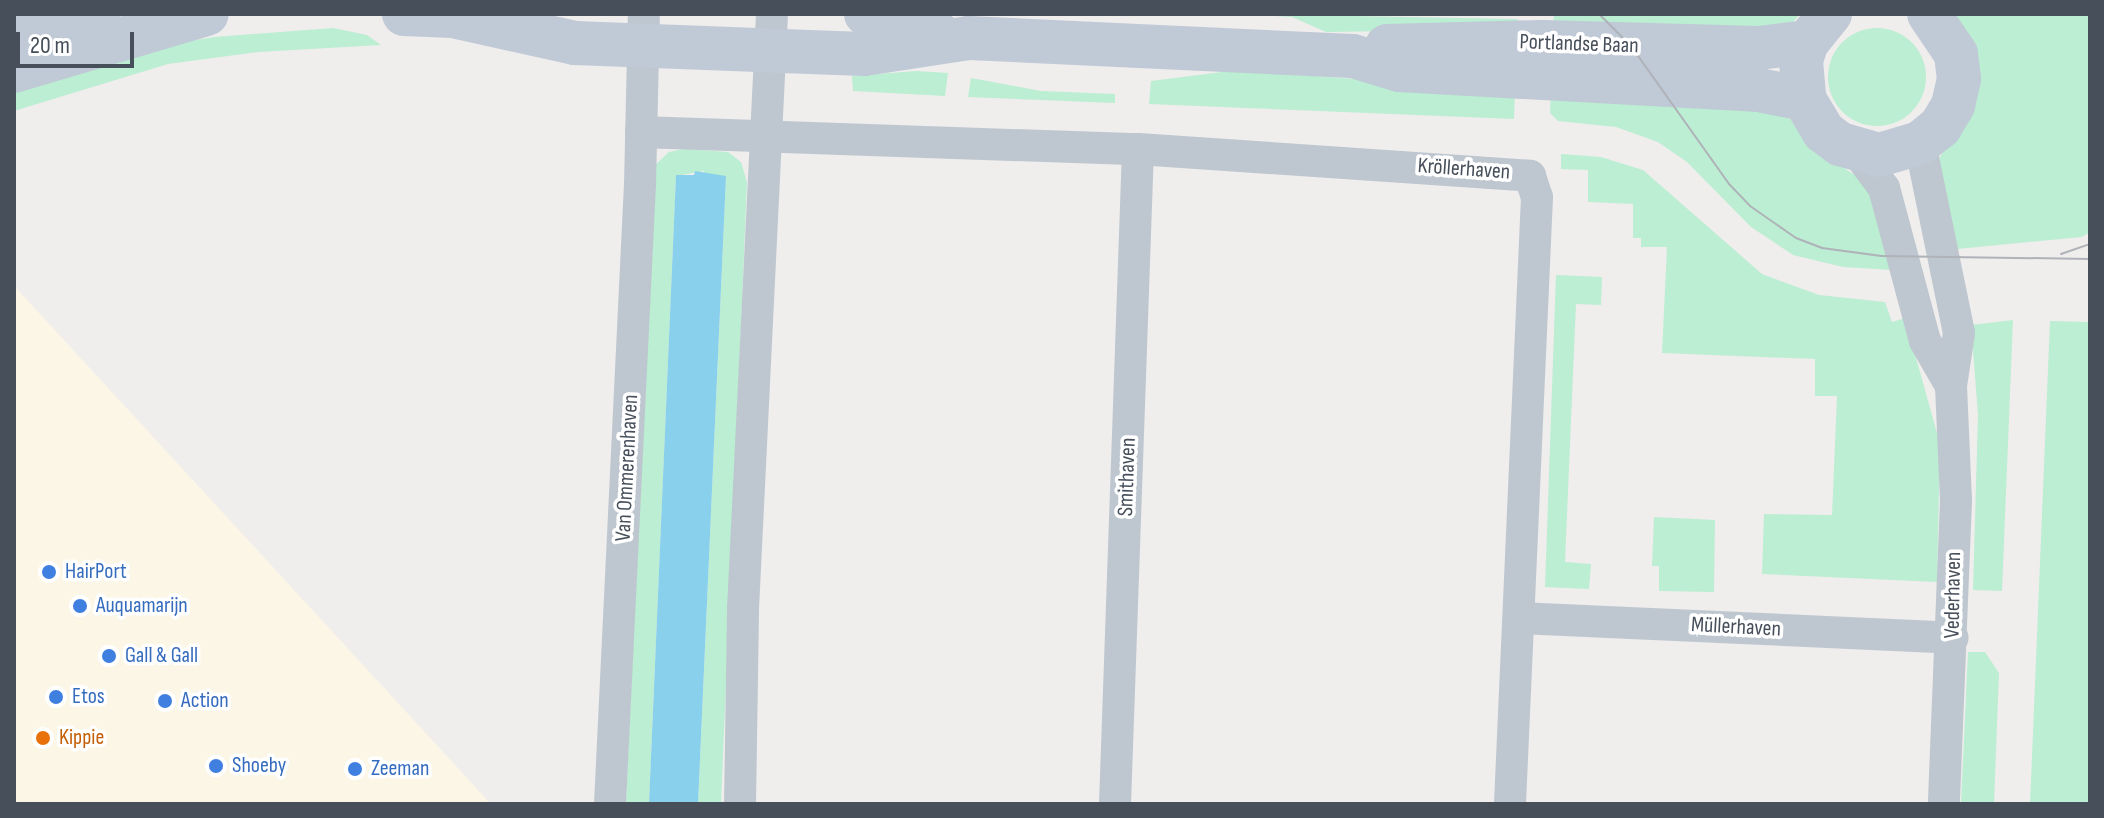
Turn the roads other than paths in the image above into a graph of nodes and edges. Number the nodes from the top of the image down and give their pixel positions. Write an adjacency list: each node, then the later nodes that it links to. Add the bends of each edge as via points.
1 (98, 14): 9 (street)
2 (207, 14): 13 (street)
3 (404, 14): 6 (street, Portlandse Baan)
4 (866, 14): 11 (street, Portlandse Baan)
5 (1929, 14): 17 (street, via 1956,54 1959,79 1940,127)
6 (460, 15): 8 (street, Portlandse Baan, via 554,41)
7 (1818, 28): 12 (street, Portlandse Baan, via 1759,48 1397,43); 14 (street, via 1801,61)
8 (643, 30): 10 (street, Portlandse Baan); 15 (street, Van Ommerenhaven)
9 (14, 31)
10 (771, 32): 11 (street, Portlandse Baan, via 864,54); 16 (street)
11 (950, 37): 12 (street, Portlandse Baan)
12 (1353, 56): 14 (street, Portlandse Baan, via 1399,70 1759,90)
13 (14, 71)
14 (1804, 99): 19 (street, via 1824,132)
15 (641, 132): 16 (street); 23 (street, Van Ommerenhaven)
16 (767, 137): 18 (street, Kröllerhaven); 24 (street, via 743,609)
17 (1920, 143): 19 (street, via 1901,152); 20 (street, Vederhaven, via 1959,333)
18 (1138, 149): 21 (street, Kröllerhaven, via 1530,176 1537,197); 25 (street, Smithaven)
19 (1857, 152): 20 (street, Vederhaven, via 1884,188 1925,341)
20 (1951, 386): 22 (street, Vederhaven)
21 (1519, 618): 22 (street, Müllerhaven); 26 (street, Kröllerhaven)
22 (1953, 638): 27 (street, Vederhaven)
23 (610, 804)
24 (740, 804)
25 (1115, 804)
26 (1510, 804)
27 (1944, 804)

